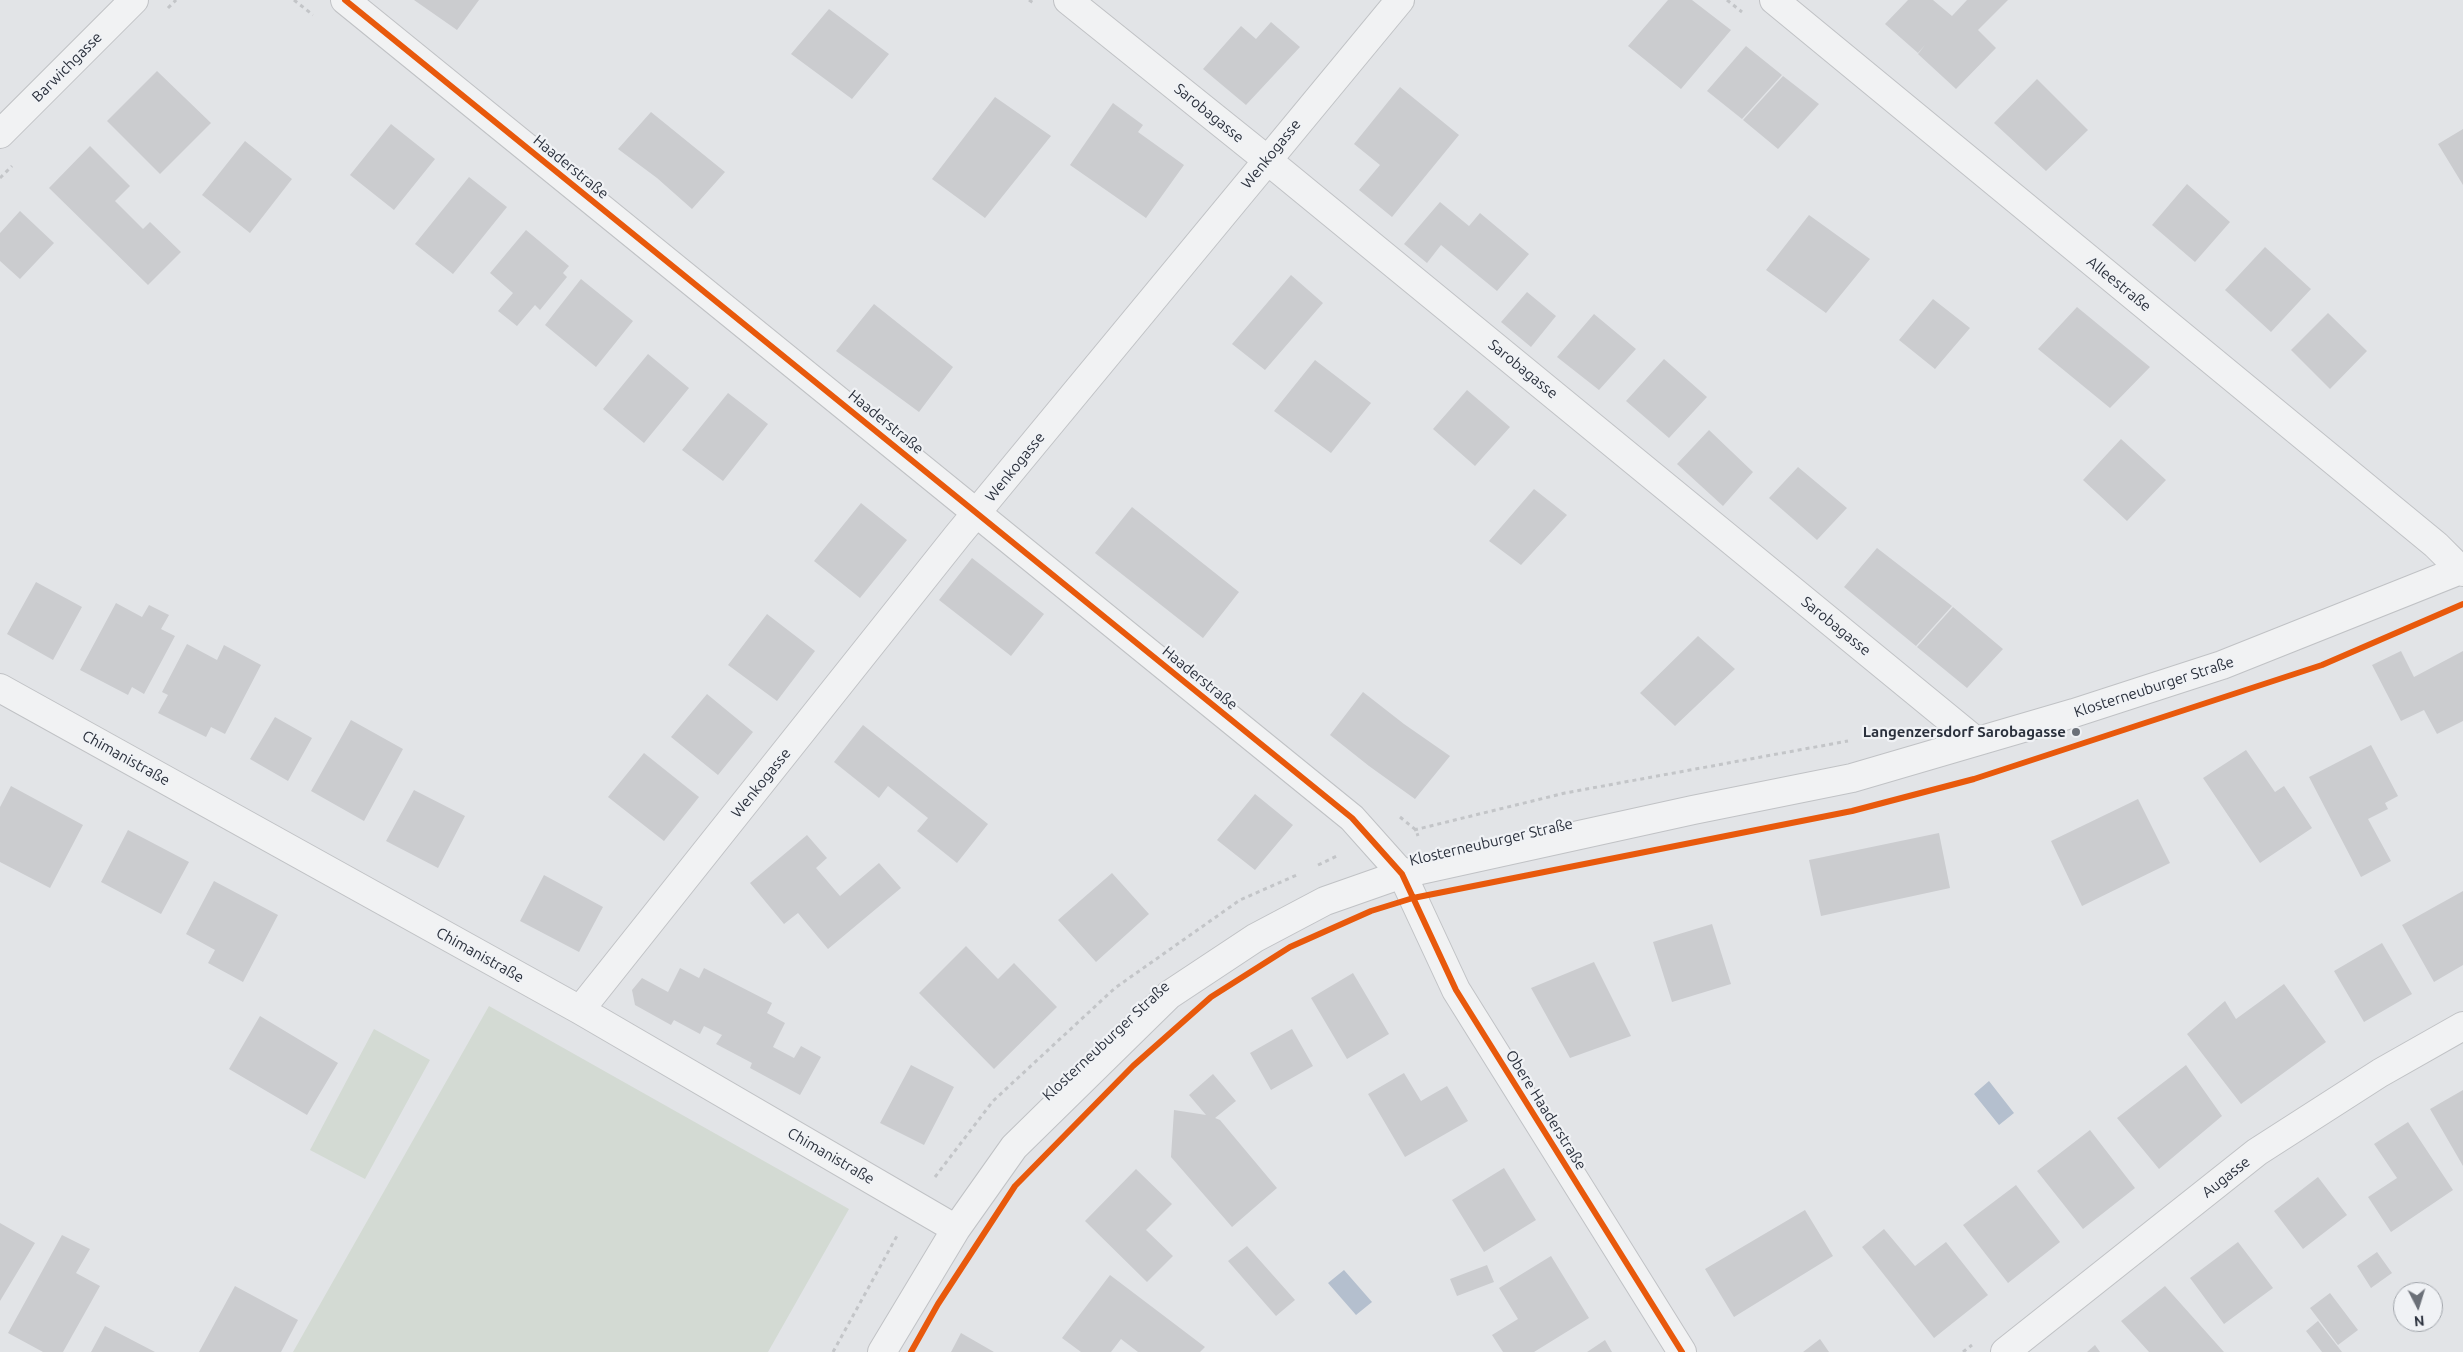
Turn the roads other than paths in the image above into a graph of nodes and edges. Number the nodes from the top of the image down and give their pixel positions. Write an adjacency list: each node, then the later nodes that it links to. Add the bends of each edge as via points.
1 (134, 0): 6 (street, Barwichgasse)
2 (345, 0): 8 (street, Haaderstraße)
3 (1068, 0): 7 (street, Sarobagasse)
4 (1400, 0): 7 (street, Wenkogasse)
5 (1774, 0): 9 (street, Alleestraße, via 2429,538)
6 (0, 134)
7 (1266, 159): 8 (street, Wenkogasse); 11 (street, Sarobagasse)
8 (978, 512): 12 (street, Haaderstraße, via 1352,818); 13 (street, Wenkogasse)
9 (2463, 570): 11 (street, Klosterneuburger Straße, via 2222,665)
10 (0, 688): 13 (street, Chimanistraße)
11 (1976, 741): 12 (street, Klosterneuburger Straße, via 1852,778)
12 (1402, 874): 15 (street, Klosterneuburger Straße, via 1325,901 1255,938 1170,995 1014,1148); 17 (street, Obere Haaderstraße, via 1456,990)
13 (580, 1010): 15 (street, Chimanistraße)
14 (2463, 1026): 18 (street, Augasse, via 2380,1073 2258,1152)
15 (956, 1229): 16 (street, Klosterneuburger Straße)
16 (882, 1352)
17 (1682, 1352)
18 (2004, 1352)

